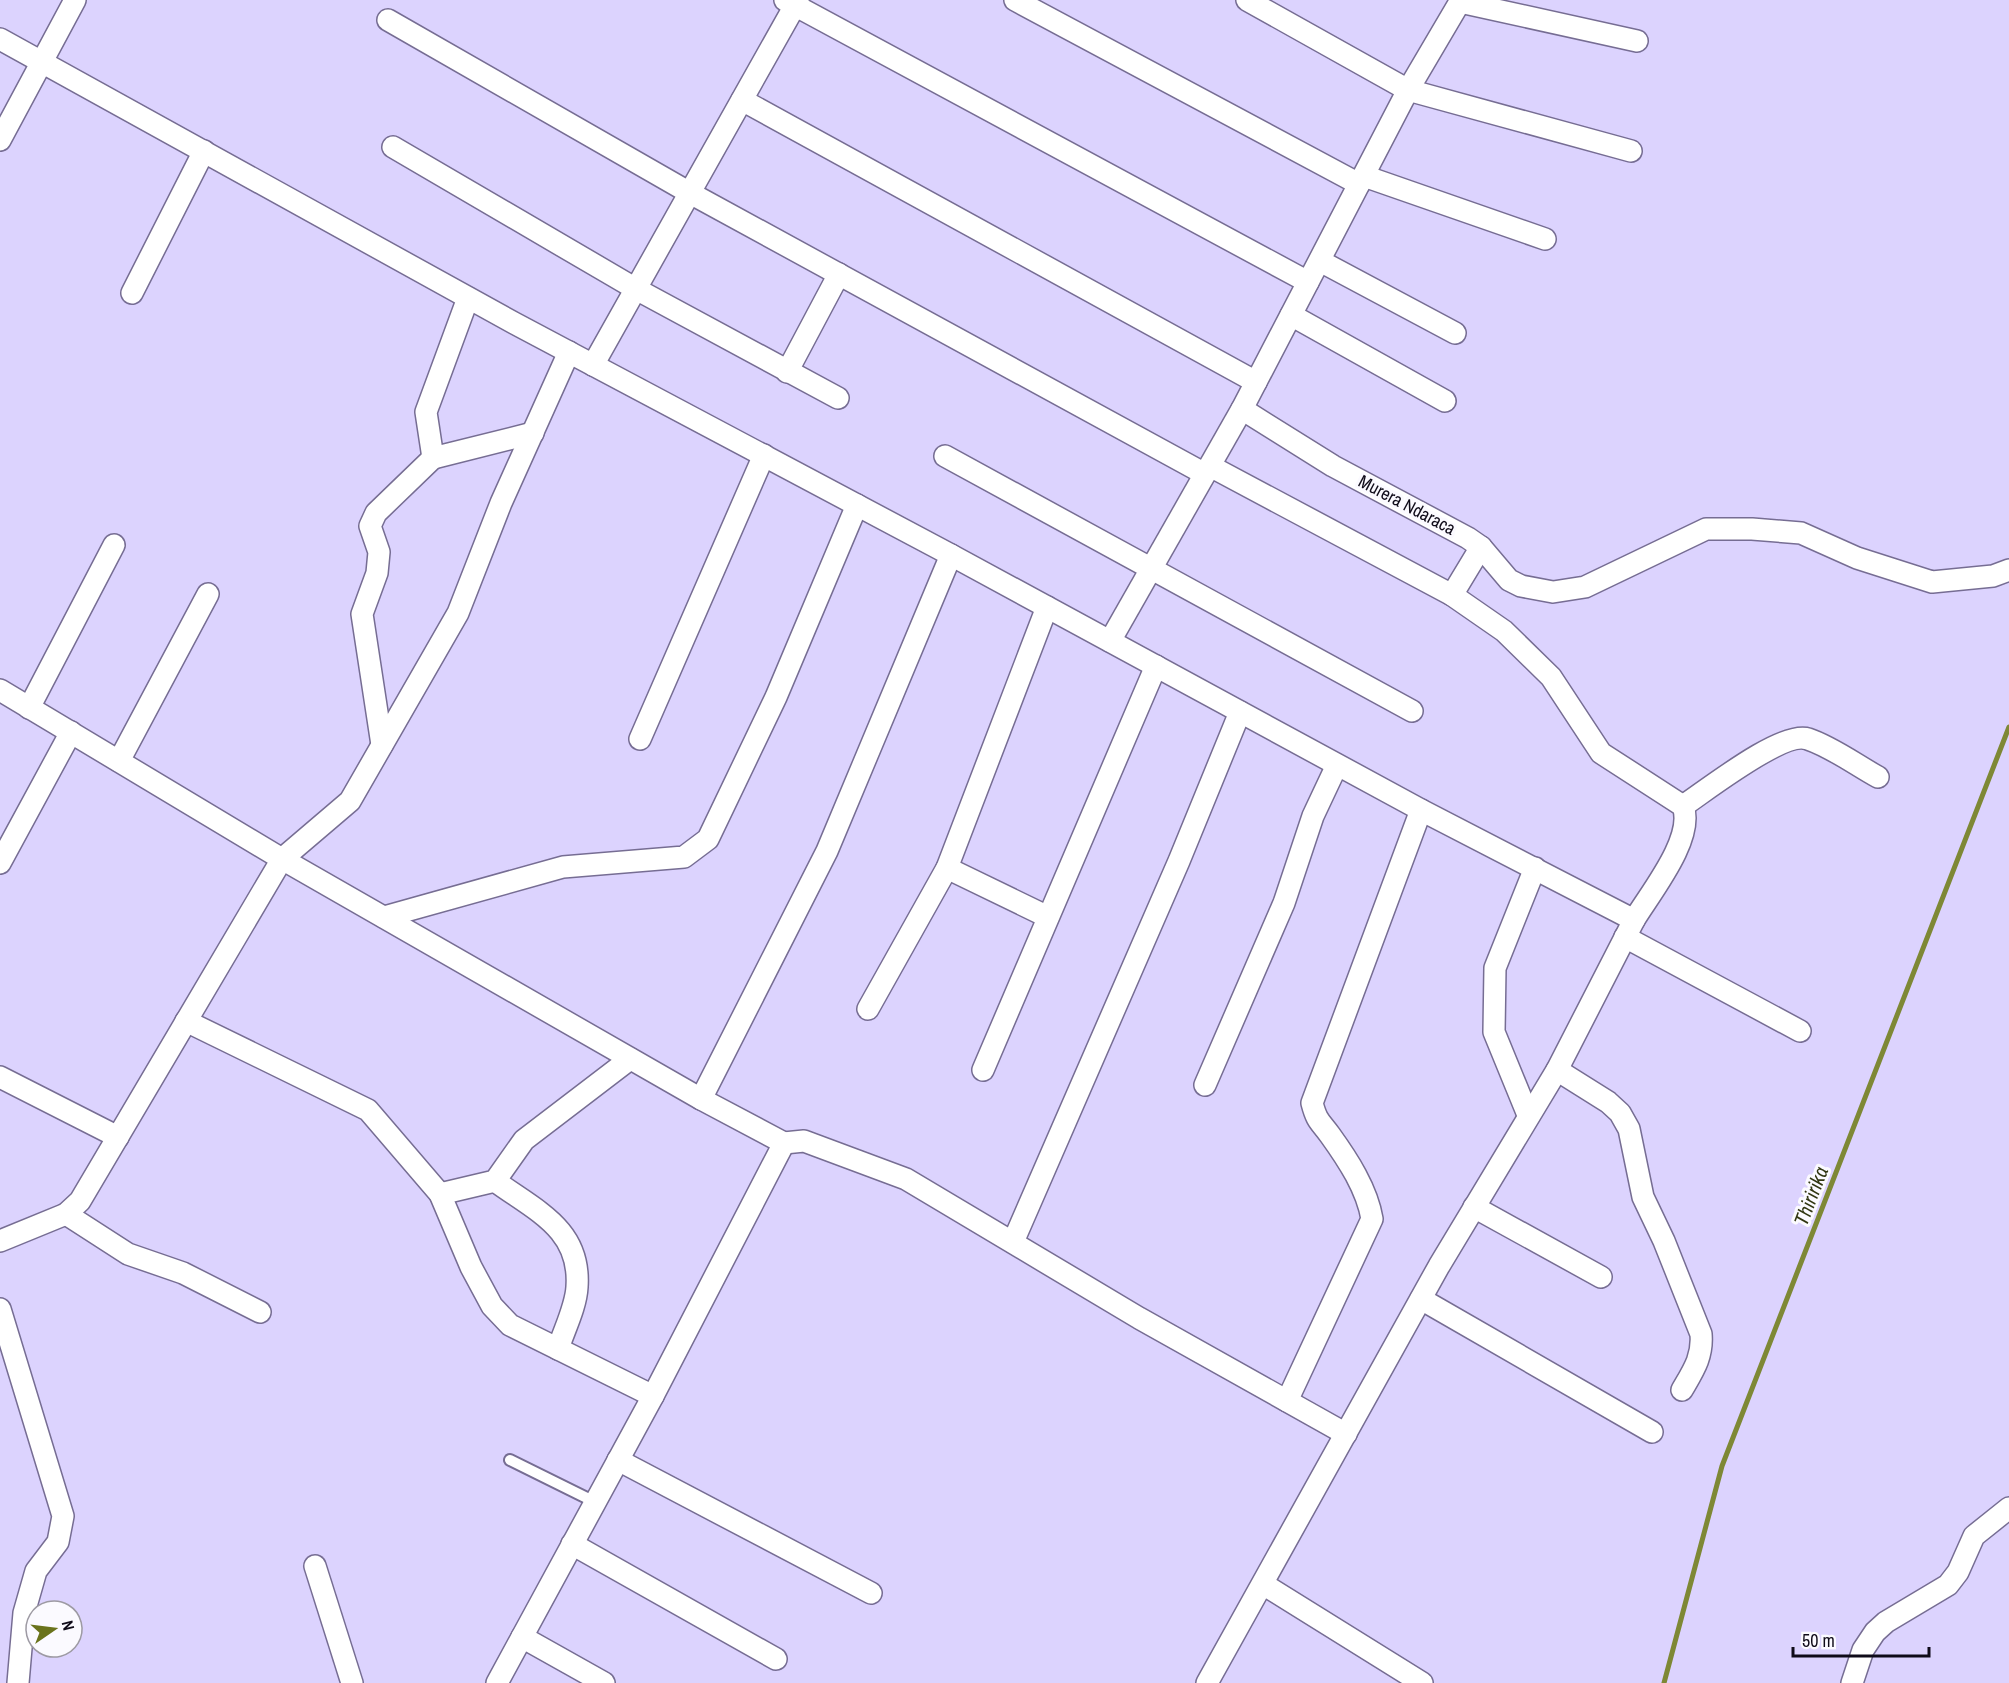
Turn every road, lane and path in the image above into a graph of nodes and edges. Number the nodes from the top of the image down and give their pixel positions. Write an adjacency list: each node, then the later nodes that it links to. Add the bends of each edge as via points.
1 (75, 0): 9 (street)
2 (1015, 0): 16 (street)
3 (1247, 0): 10 (street)
4 (1461, 1): 8 (street); 10 (street)
5 (792, 2): 11 (street); 21 (street)
6 (388, 20): 17 (street)
7 (0, 39): 9 (street)
8 (1637, 41)
9 (42, 62): 12 (street); 14 (street)
10 (1408, 90): 15 (street); 16 (street)
11 (742, 100): 17 (street); 30 (street)
12 (0, 140)
13 (393, 147): 22 (street)
14 (204, 151): 23 (street); 24 (street)
15 (1631, 151)
16 (1361, 180): 18 (street); 19 (street)
17 (690, 193): 20 (street); 22 (street)
18 (1545, 239)
19 (1320, 261): 21 (street); 26 (street)
20 (839, 274): 29 (street); 38 (street)
21 (1308, 282): 25 (street)
22 (636, 289): 28 (street); 29 (street)
23 (132, 293)
24 (468, 298): 27 (street); 37 (street, via 426,412)
25 (1292, 315): 30 (street); 32 (street)
26 (1455, 333)
27 (569, 352): 28 (street); 34 (street)
28 (594, 365): 35 (street)
29 (787, 372): 31 (street)
30 (1256, 382): 33 (street)
31 (838, 398)
32 (1445, 401)
33 (1242, 409): 38 (street); 41 (street, Murera Ndaraca)
34 (533, 433): 37 (street); 56 (street, via 458,613)
35 (764, 455): 39 (street); 55 (street)
36 (945, 456): 43 (street)
37 (434, 458): 56 (street, via 376,513 370,526 379,552 377,573 362,614)
38 (1207, 470): 43 (street); 46 (street)
39 (857, 505): 42 (street); 66 (street, via 776,697 708,839 684,857 563,867)
40 (114, 545): 51 (street)
41 (1481, 547): 44 (street, Murera Ndaraca, via 1509,580 1552,592 1585,587 1706,529 1801,533 1857,558 1932,582 1993,576); 46 (street)
42 (951, 555): 47 (street); 77 (street, via 827,851)
43 (1152, 567): 48 (street); 52 (street)
44 (2009, 570)
45 (208, 594): 57 (street)
46 (1452, 595): 60 (street, via 1503,632 1551,677 1600,753)
47 (1047, 607): 48 (street); 64 (street)
48 (1110, 641): 49 (street)
49 (1156, 666): 53 (street); 67 (street)
50 (0, 690): 51 (street)
51 (29, 708): 54 (street)
52 (1412, 711)
53 (1240, 712): 58 (street); 86 (street)
54 (71, 732): 57 (street); 63 (street)
55 (640, 739)
56 (382, 745): 62 (street, via 350,801)
57 (118, 761): 62 (street)
58 (1337, 765): 61 (street); 76 (street, via 1313,816 1284,903)
59 (1878, 777): 60 (street, via 1807,738 1791,738)
60 (1683, 806): 68 (street, via 1687,817 1684,837)
61 (1421, 810): 65 (street); 94 (street, via 1312,1103 1317,1122 1330,1135 1368,1197 1372,1219)
62 (282, 859): 66 (street); 70 (street)
63 (0, 863)
64 (947, 868): 67 (street); 69 (street)
65 (1535, 868): 68 (street); 78 (street, via 1495,968 1494,1032)
66 (384, 917): 72 (street)
67 (1048, 918): 73 (street)
68 (1629, 928): 71 (street); 74 (street)
69 (867, 1009)
70 (186, 1021): 79 (street); 82 (street, via 368,1110)
71 (1800, 1031)
72 (630, 1059): 77 (street); 81 (street, via 524,1140)
73 (983, 1070)
74 (1557, 1071): 78 (street); 92 (street, via 1608,1102 1629,1129 1643,1197 1701,1334 1699,1360)
75 (0, 1077): 79 (street)
76 (1205, 1085)
77 (701, 1099): 80 (street)
78 (1528, 1115): 83 (street)
79 (118, 1137): 84 (street, via 80,1201)
80 (784, 1143): 86 (street, via 804,1140 906,1179); 93 (street)
81 (495, 1180): 82 (street); 91 (street, via 561,1230 575,1254 577,1289)
82 (440, 1194): 91 (street, via 492,1306 510,1325)
83 (1474, 1207): 87 (street); 88 (street)
84 (66, 1214): 85 (street); 90 (street, via 128,1254 183,1273)
85 (0, 1241)
86 (1012, 1242): 94 (street)
87 (1601, 1277)
88 (1421, 1299): 95 (street); 96 (street)
89 (0, 1309): 107 (street, via 63,1516 58,1542 36,1571 24,1613)
90 (260, 1312)
91 (558, 1349): 93 (street)
92 (1682, 1390)
93 (652, 1396): 98 (street)
94 (1287, 1401): 96 (street)
95 (1652, 1432)
96 (1346, 1434): 103 (street)
97 (510, 1460): 99 (lane)
98 (618, 1460): 99 (street); 104 (street)
99 (595, 1502): 101 (street)
100 (2009, 1508): 113 (street, via 1974,1536 1948,1585 1875,1632 1863,1650)
101 (572, 1544): 105 (street); 106 (street)
102 (315, 1566): 108 (street)
103 (1263, 1584): 111 (street); 112 (street)
104 (871, 1593)
105 (522, 1637): 109 (street); 110 (street)
106 (776, 1659)
107 (18, 1683)
108 (352, 1683)
109 (497, 1683)
110 (604, 1683)
111 (1207, 1683)
112 (1422, 1683)
113 (1852, 1683)

